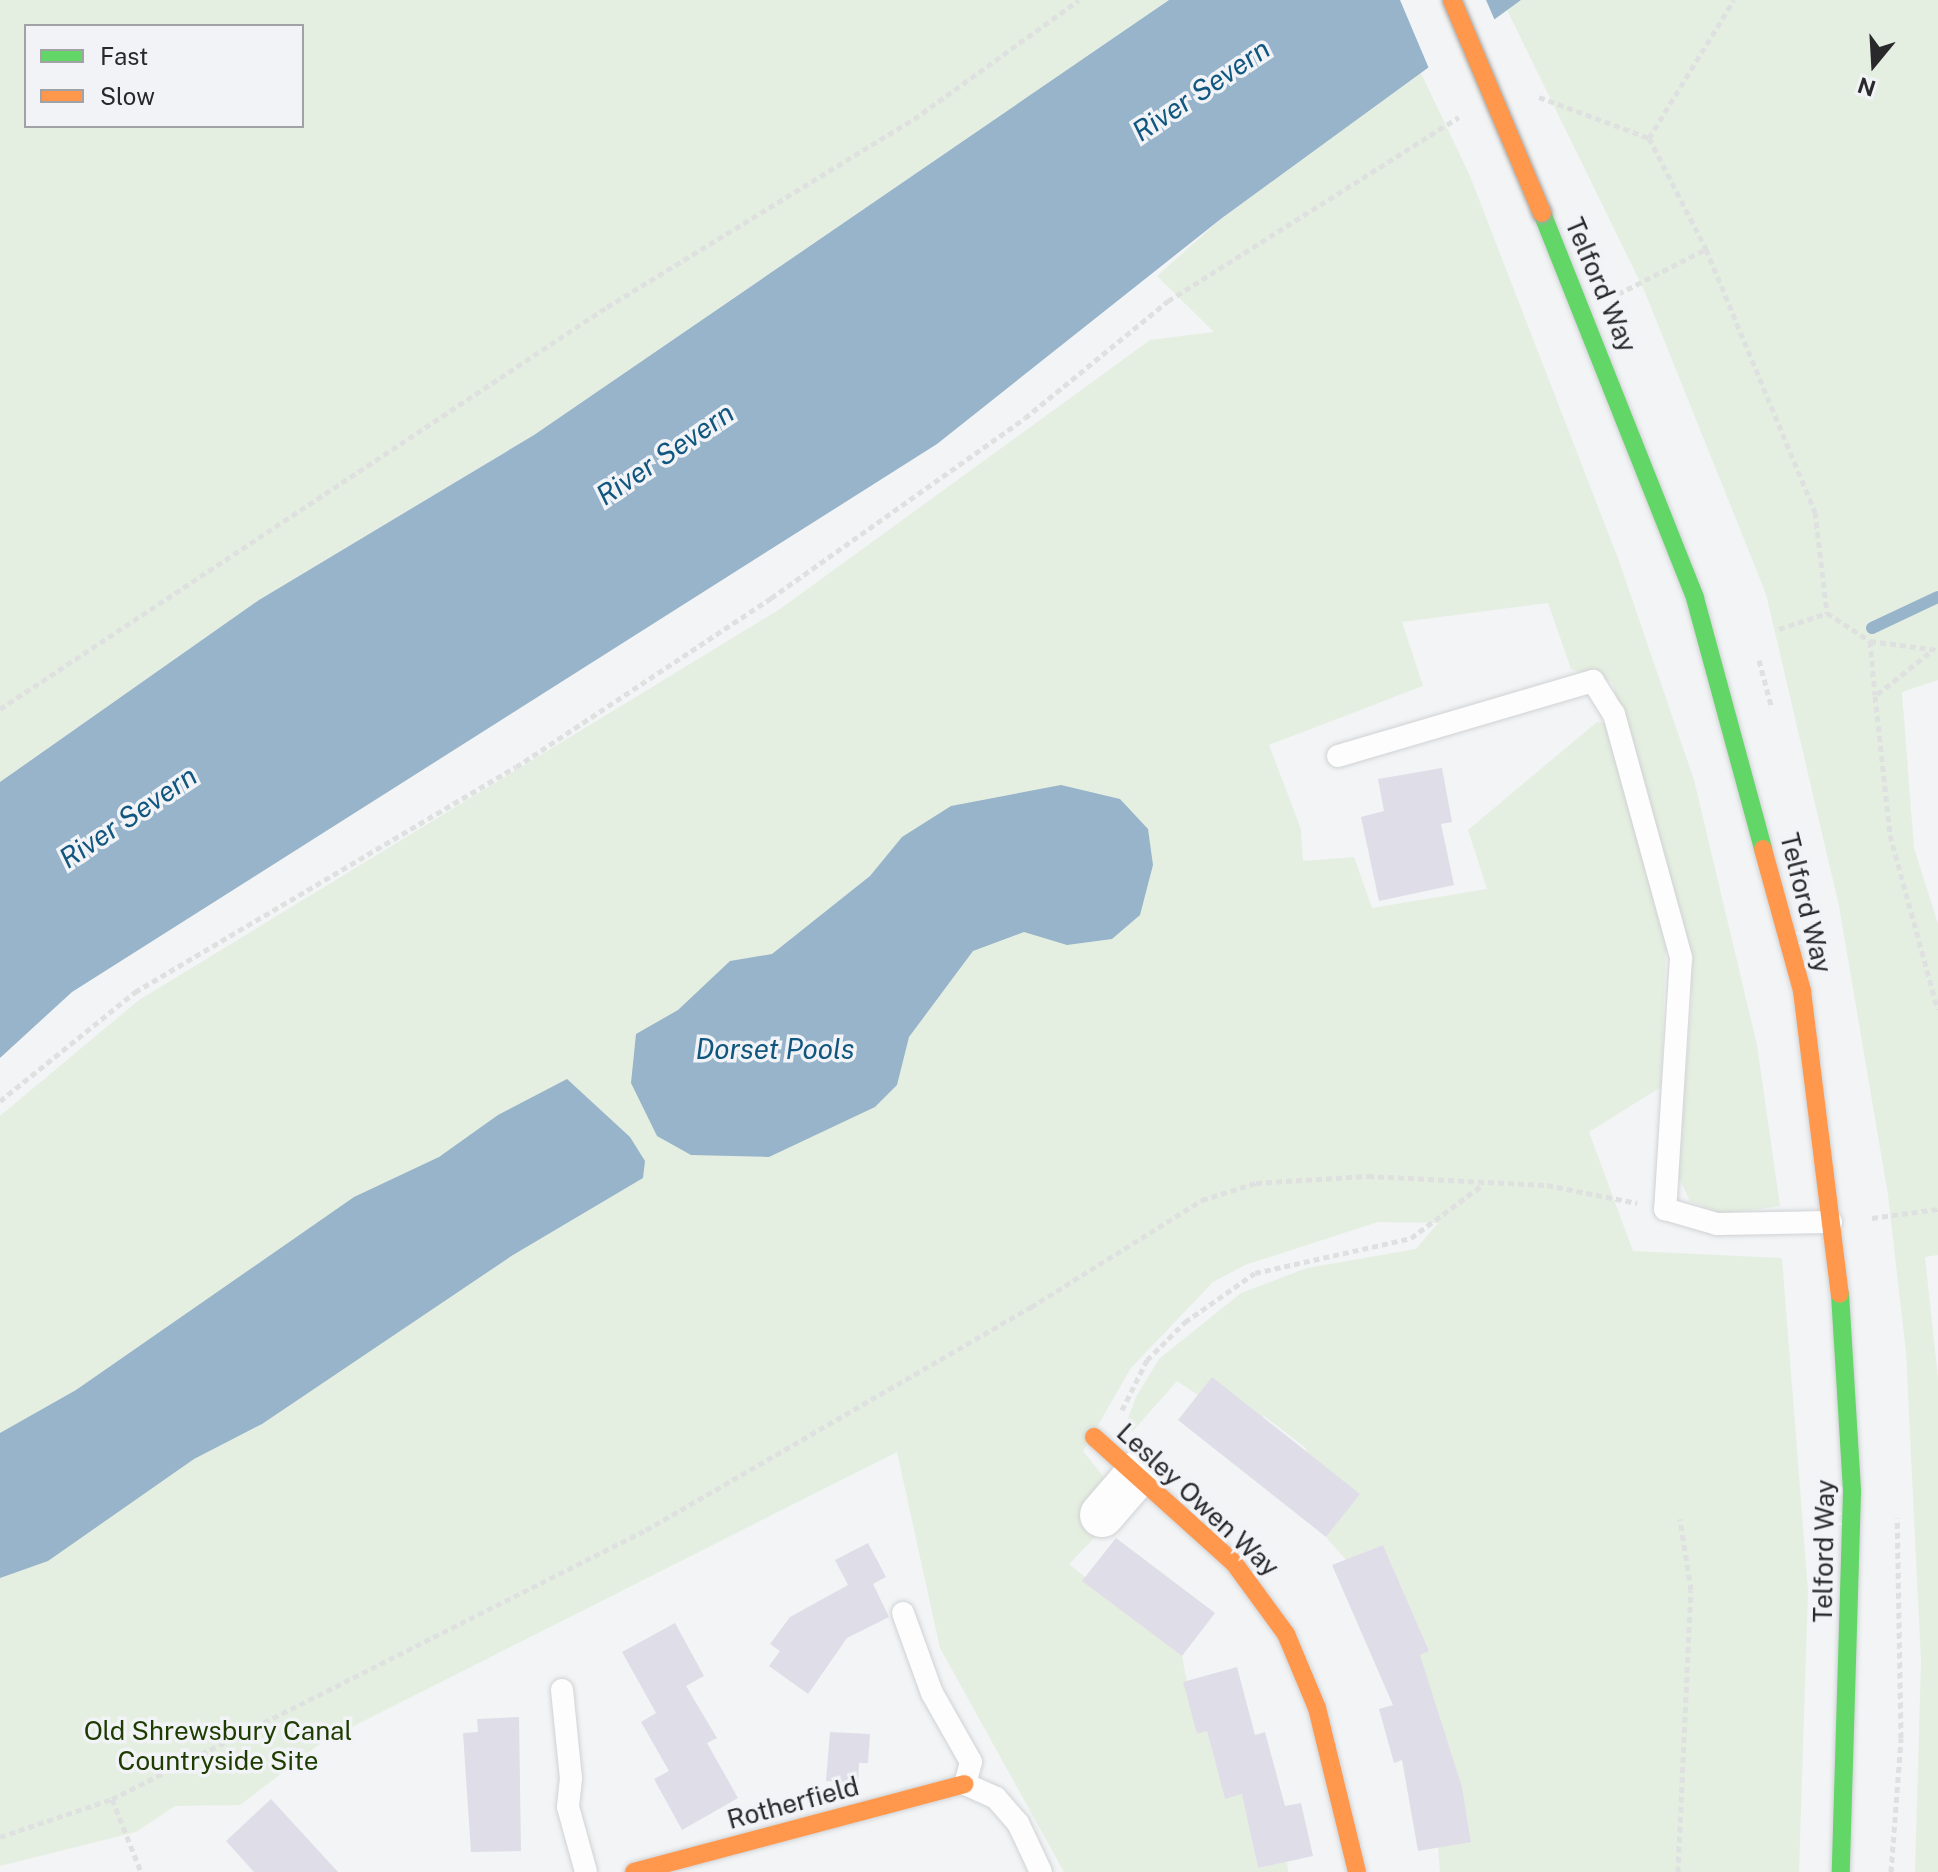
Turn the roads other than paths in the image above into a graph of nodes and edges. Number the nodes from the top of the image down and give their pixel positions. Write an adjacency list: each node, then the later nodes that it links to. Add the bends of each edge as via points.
1 (1452, 0): 3 (main road, Telford Way, bridge, via 1664,511 1742,754 1802,991)
2 (1338, 756): 3 (lane, via 1593,681 1614,714 1681,958 1665,1209 1717,1224)
3 (1831, 1222): 14 (main road, Telford Way, via 1852,1492)
4 (1094, 1437): 5 (main road, Lesley Owen Way)
5 (1139, 1472): 6 (street); 13 (main road, Lesley Owen Way, via 1234,1563 1286,1634 1317,1708)
6 (1102, 1515)
7 (903, 1613): 9 (lane, via 932,1693 971,1762)
8 (562, 1690): 10 (lane, via 571,1778 568,1807)
9 (965, 1784): 11 (main road, Rotherfield); 12 (lane, via 996,1798 1018,1823)
10 (586, 1872)
11 (634, 1872)
12 (1041, 1872)
13 (1357, 1872)
14 (1841, 1872)

